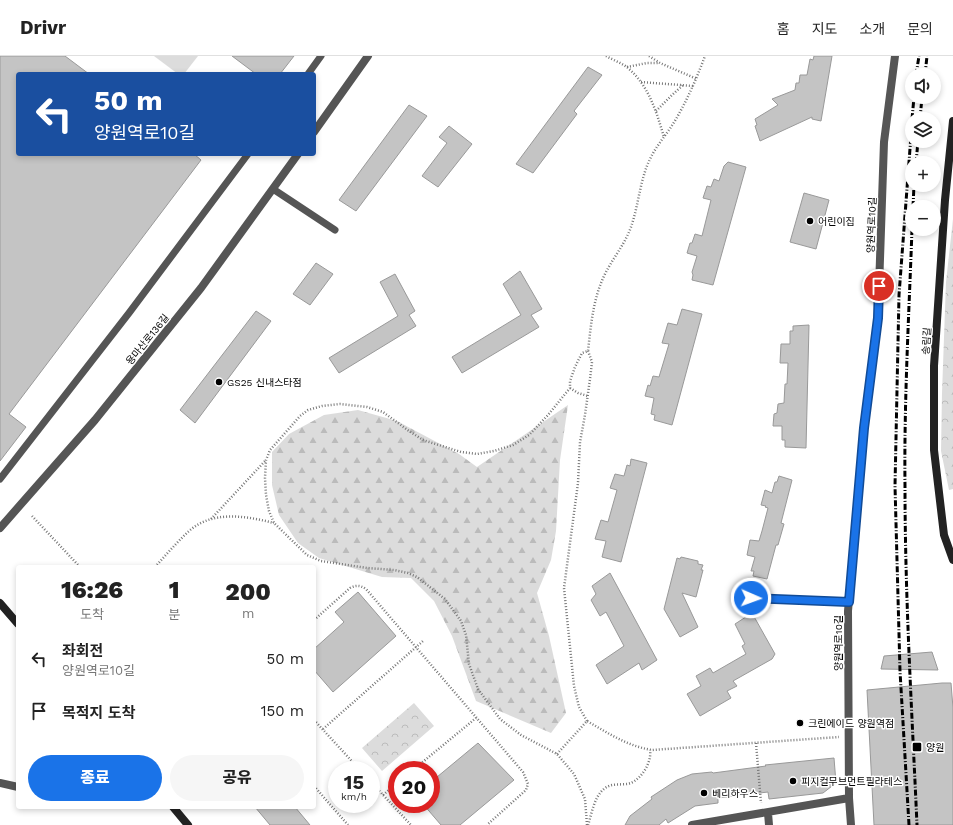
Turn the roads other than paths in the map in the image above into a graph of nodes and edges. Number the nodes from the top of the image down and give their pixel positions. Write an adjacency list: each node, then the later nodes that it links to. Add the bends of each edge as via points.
1 (321, 56): 4 (lane)
2 (368, 56): 6 (street)
3 (895, 56): 15 (street, 양원역로10길, via 884,142 878,318 864,428)
4 (309, 72)
5 (953, 121): 13 (street, 송림길, via 934,366 934,450 944,535)
6 (316, 129)
7 (246, 156): 11 (lane)
8 (297, 156): 9 (street, 용마산로136길)
9 (273, 189): 10 (lane); 12 (street, 용마산로136길, via 201,288 95,420)
10 (335, 230)
11 (0, 479)
12 (0, 528)
13 (953, 560)
14 (751, 598): 15 (lane)
15 (849, 602): 20 (street, 양원역로10길)
16 (0, 603): 17 (street)
17 (16, 622)
18 (0, 783): 19 (street)
19 (16, 787)
20 (849, 798): 22 (street); 26 (street, 양원역로10길)
21 (175, 809): 23 (street)
22 (765, 813): 24 (street); 25 (street)
23 (188, 825)
24 (693, 825)
25 (769, 825)
26 (851, 825)

